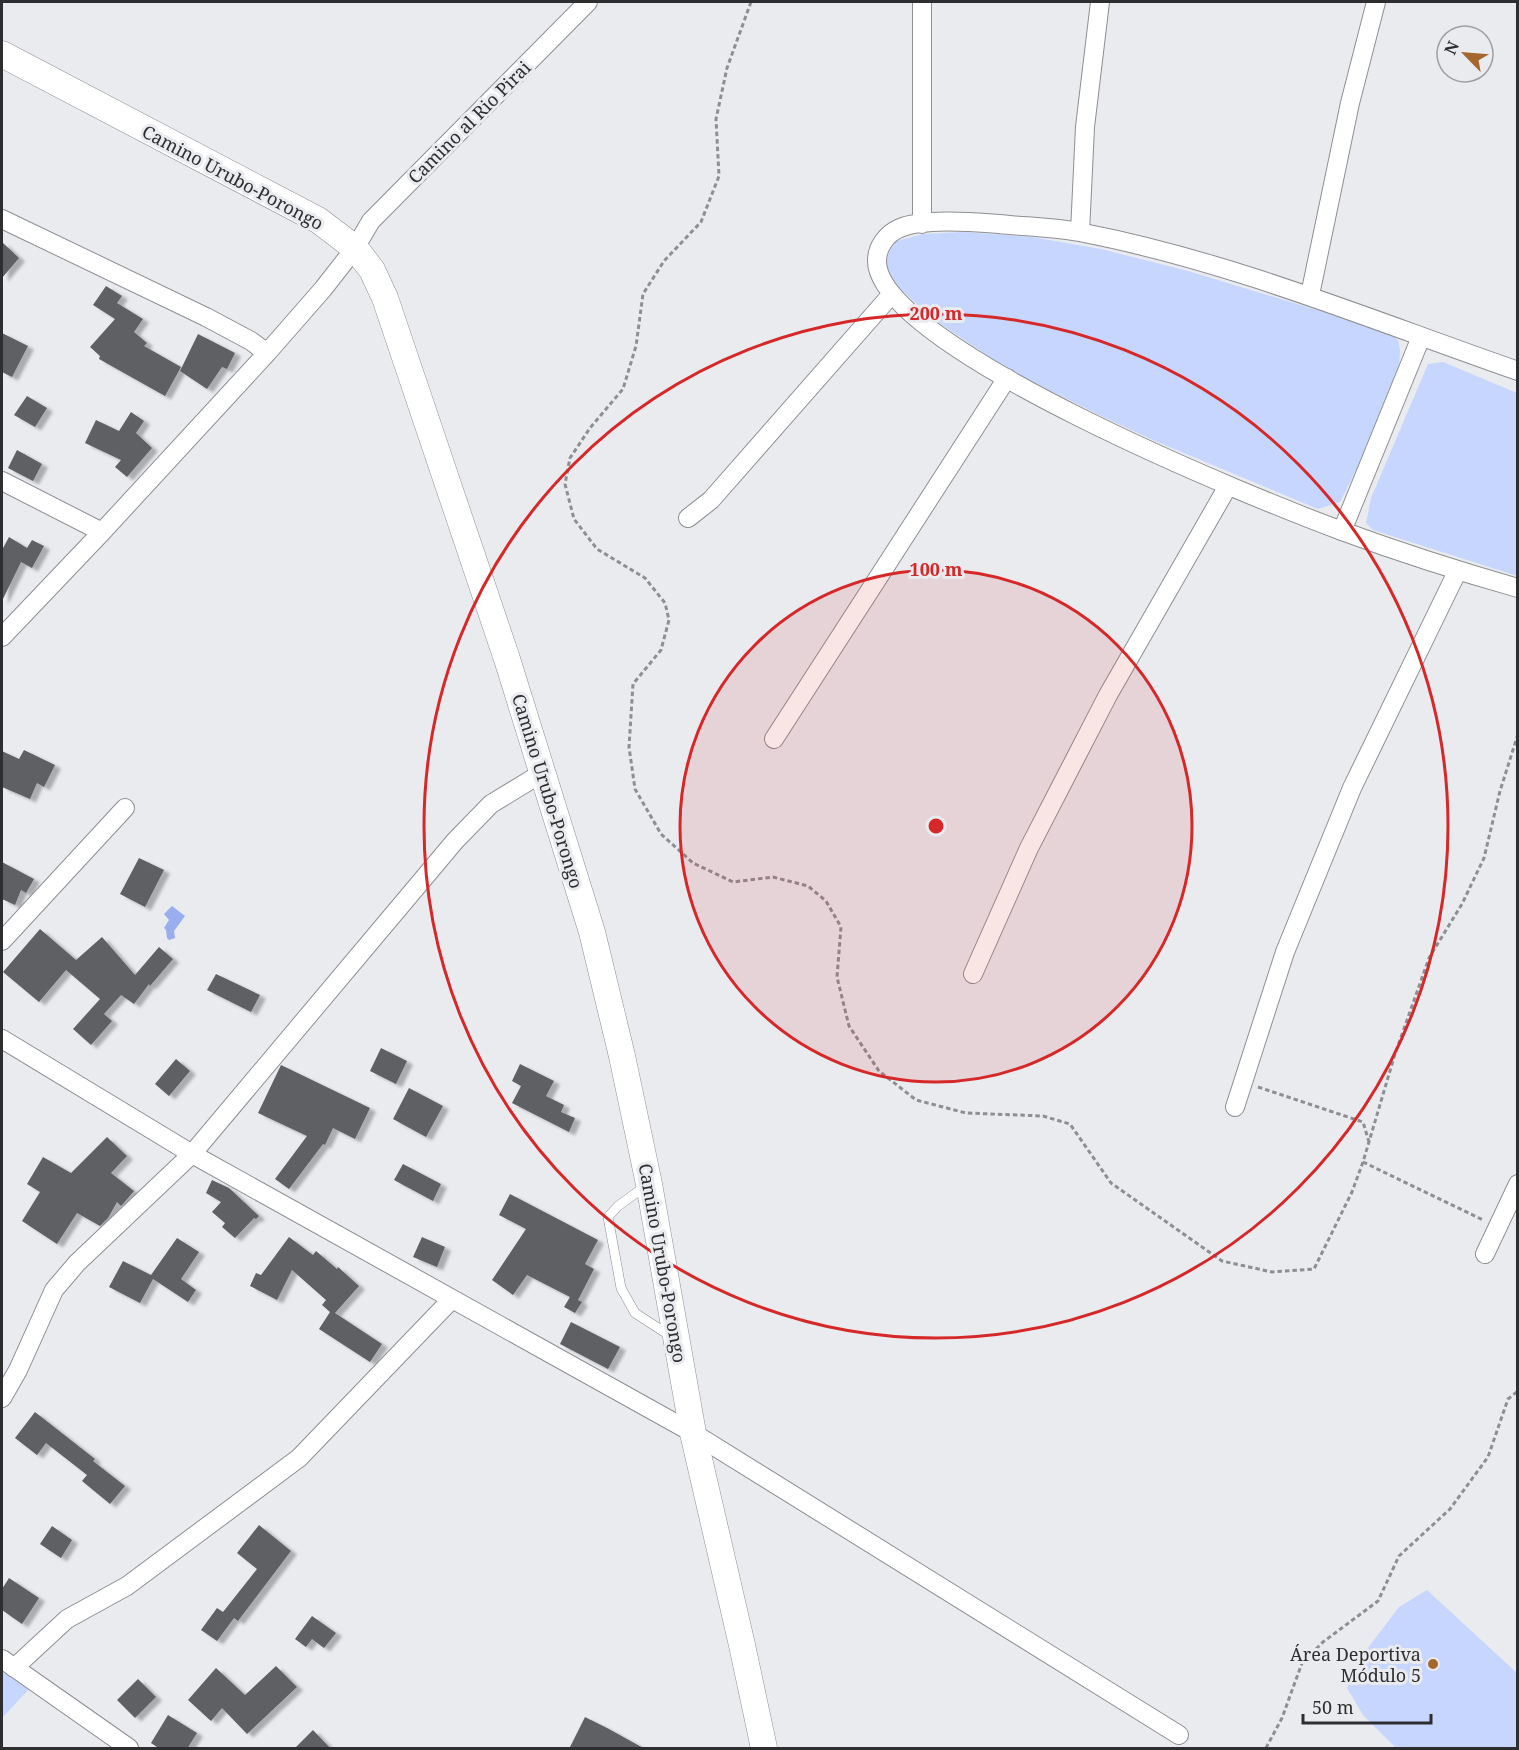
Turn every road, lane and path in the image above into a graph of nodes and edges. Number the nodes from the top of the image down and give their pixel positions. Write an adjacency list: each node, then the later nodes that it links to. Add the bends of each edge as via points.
1 (588, 2): 10 (street, Camino al Rio Pirai, via 371,221)
2 (751, 2): 36 (path, via 727,68 716,119 719,176 701,222 664,261 643,294 636,346 623,389 570,458 565,484 574,519 597,549 645,578 665,603 669,620 661,650 633,684 629,747 635,789 661,834 693,863 733,882 772,877 808,886 826,901 841,927 837,977 849,1026 879,1071 916,1100 966,1113 1043,1116 1070,1124 1111,1183 1222,1261 1272,1272 1314,1269)
3 (922, 2): 8 (street)
4 (1100, 2): 9 (street, via 1085,127)
5 (1377, 2): 12 (street, via 1350,103)
6 (2, 54): 10 (main road, Camino Urubo-Porongo, via 318,220)
7 (2, 220): 14 (street, via 206,317)
8 (922, 224): 9 (street, via 964,221); 11 (street, via 899,228 882,242 877,259 879,274)
9 (1080, 232): 12 (street, via 1150,247)
10 (355, 248): 14 (street, Camino al Rio Pirai); 27 (main road, Camino Urubo-Porongo, via 372,270 385,298)
11 (891, 295): 16 (street, via 949,342); 19 (street, via 711,500)
12 (1310, 295): 13 (street)
13 (1421, 337): 15 (street); 20 (street)
14 (267, 352): 21 (street, Camino al Rio Pirai)
15 (1518, 371)
16 (1006, 378): 18 (street, via 1115,435); 26 (street)
17 (2, 481): 21 (street)
18 (1228, 486): 20 (street); 30 (street, via 1097,715 1029,848)
19 (688, 518)
20 (1342, 531): 22 (street)
21 (102, 532): 24 (street, Camino al Rio Pirai)
22 (1458, 570): 23 (street); 32 (street, via 1352,788 1286,952)
23 (1518, 588)
24 (2, 638)
25 (1518, 734): 34 (path, via 1484,858 1429,958 1395,1054)
26 (774, 739)
27 (542, 773): 35 (street, via 491,804 455,841); 37 (main road, Camino Urubo-Porongo, via 592,933)
28 (125, 808): 29 (street)
29 (2, 941)
30 (973, 974)
31 (2, 1040): 35 (street)
32 (1243, 1082): 33 (street); 34 (path, via 1363,1122)
33 (1235, 1107)
34 (1370, 1144): 36 (path)
35 (192, 1154): 41 (street); 44 (street, via 77,1263 54,1290)
36 (1363, 1162): 39 (path)
37 (649, 1184): 42 (main road, Camino Urubo-Porongo); 42 (lane, via 608,1217 621,1288 635,1313)
38 (1518, 1184): 39 (street)
39 (1498, 1227): 40 (street)
40 (1485, 1254)
41 (452, 1299): 45 (street); 46 (street, via 298,1458 127,1586 67,1620)
42 (677, 1340): 45 (main road, Camino Urubo-Porongo)
43 (1518, 1391): 50 (path, via 1508,1399 1488,1457 1450,1509 1399,1556 1378,1601 1302,1663)
44 (2, 1398)
45 (693, 1433): 47 (street); 49 (main road, Camino Urubo-Porongo)
46 (8, 1664): 48 (street)
47 (1179, 1735)
48 (129, 1749)
49 (764, 1749)
50 (1266, 1749)

